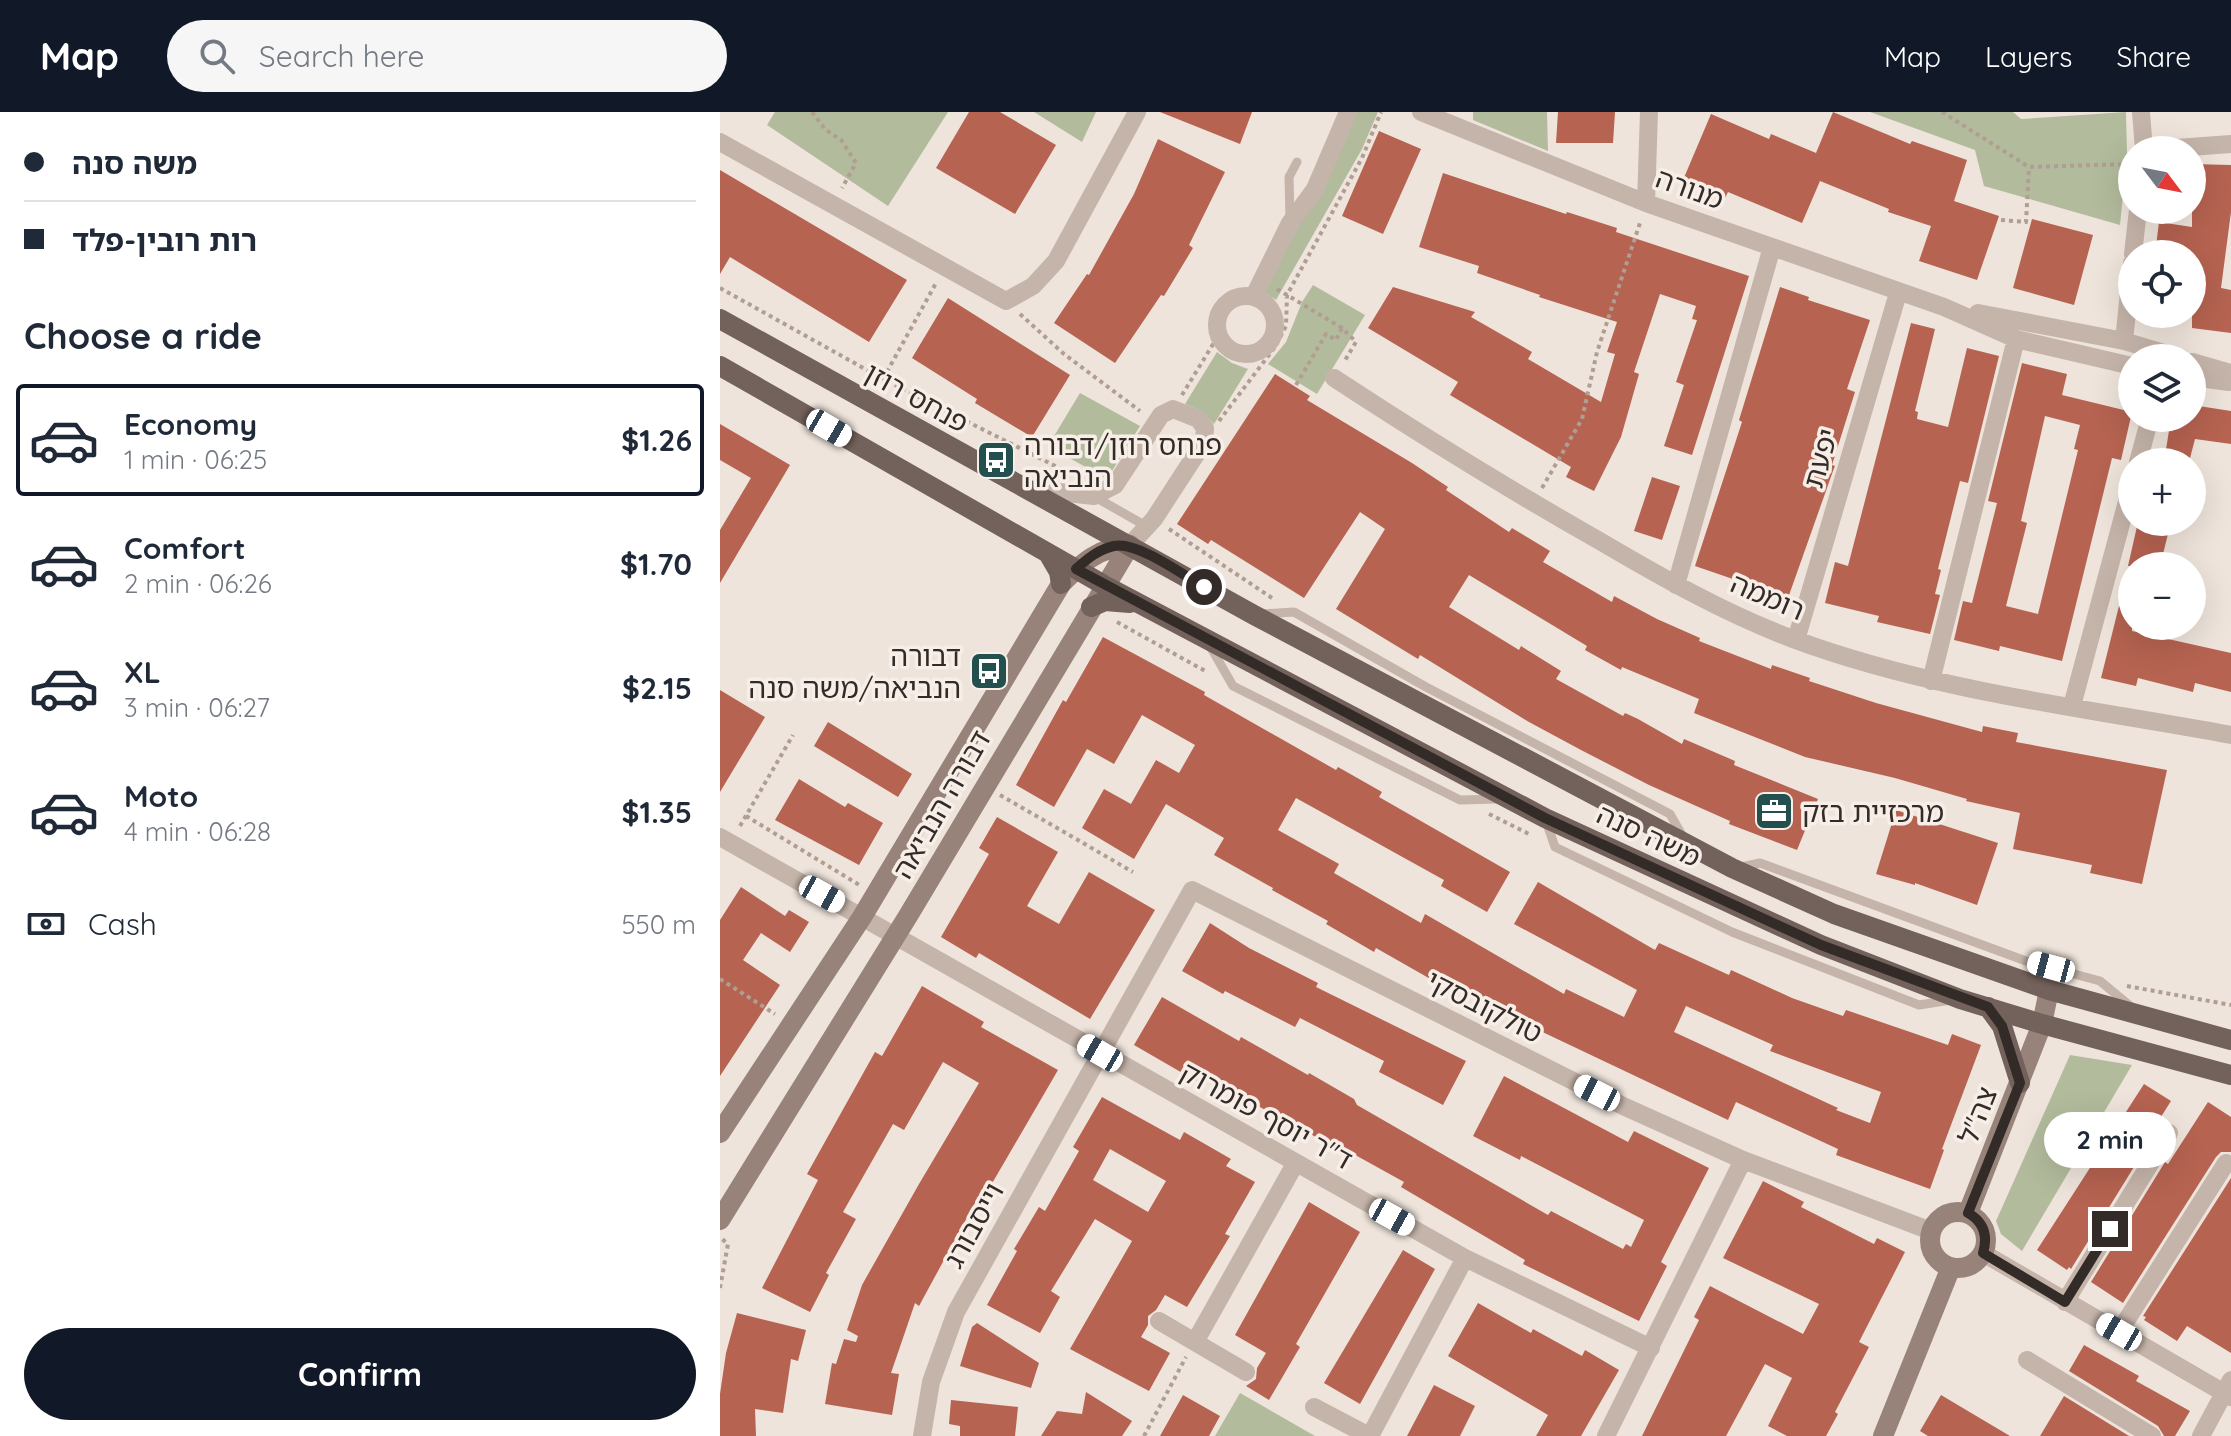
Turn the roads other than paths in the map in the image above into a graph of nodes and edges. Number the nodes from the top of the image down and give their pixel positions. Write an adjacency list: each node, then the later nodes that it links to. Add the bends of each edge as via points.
1 (1137, 112): 7 (street, via 1056,261 1033,286 1006,301)
2 (1348, 112): 12 (street, via 1315,189)
3 (1421, 112): 11 (street, מנורה)
4 (1649, 112): 11 (street)
5 (2141, 112): 6 (street)
6 (2145, 136)
7 (720, 142)
8 (2231, 144): 9 (street)
9 (2206, 146)
10 (1297, 162): 12 (lane, via 1289,177)
11 (1646, 203): 13 (street, מנורה)
12 (1290, 223): 14 (street)
13 (1772, 247): 15 (street, מנורה); 37 (street)
14 (1258, 288): 14 (street, via 1275,317 1274,336 1260,351 1231,351 1218,336 1221,309)
15 (1898, 293): 16 (street, מנורה); 42 (street, יפעת)
16 (1944, 307): 19 (street, מנורה); 20 (street, מנורה)
17 (720, 319): 29 (main road, פנחס רוזן)
18 (2125, 328): 20 (street)
19 (2016, 339): 22 (street, מנורה); 43 (street)
20 (2124, 341): 21 (street, מנורה)
21 (2134, 344)
22 (2118, 363)
23 (720, 366): 33 (main road)
24 (2206, 366): 25 (street)
25 (2231, 373)
26 (1334, 378): 37 (street, רוממה)
27 (2206, 379): 28 (street)
28 (2231, 382)
29 (1025, 488): 30 (street); 31 (main road, פנחס רוזן)
30 (1099, 494): 31 (lane, via 1139,522); 31 (street, via 1115,485 1161,415 1173,409 1198,419 1205,428 1204,442)
31 (1142, 532): 34 (street, דבורה הנביאה, via 1093,554); 36 (street, דבורה הנביאה); 40 (main road, משה סנה)
32 (2118, 535): 46 (street)
33 (1048, 553): 34 (main road); 35 (main road)
34 (1076, 569): 35 (street, דבורה הנביאה); 36 (main road, משה סנה)
35 (1061, 584): 54 (street, דבורה הנביאה)
36 (1104, 585): 38 (main road, משה סנה); 39 (street, דבורה הנביאה)
37 (1676, 585): 42 (street, רוממה)
38 (1142, 604): 39 (main road, via 1105,601); 41 (main road, משה סנה)
39 (1091, 607): 55 (street, דבורה הנביאה)
40 (1254, 615): 44 (lane, via 1294,612); 45 (main road, משה סנה)
41 (1206, 639): 48 (main road, משה סנה); 48 (lane, via 1233,686 1460,800)
42 (1796, 640): 43 (street, רוממה)
43 (1931, 681): 46 (street, רוממה)
44 (1426, 687): 45 (lane); 51 (lane, via 1670,814)
45 (1404, 696): 51 (main road, משה סנה)
46 (2072, 706): 47 (street, רוממה)
47 (2231, 735)
48 (1508, 798): 49 (main road, משה סנה)
49 (1545, 818): 57 (main road, משה סנה, via 1821,945); 57 (lane, via 1555,847 1732,932 1919,1005)
50 (725, 840): 52 (street); 54 (street, ד"ר יוסף פומרוק)
51 (1688, 846): 53 (main road, משה סנה)
52 (720, 859)
53 (1732, 868): 56 (main road, משה סנה, via 1834,914); 59 (lane, via 1760,863 2026,961 2100,981)
54 (862, 917): 55 (street, ד"ר יוסף פומרוק); 65 (street, דבורה הנביאה)
55 (895, 936): 62 (street, ד"ר יוסף פומרוק); 71 (street, דבורה הנביאה)
56 (2049, 990): 59 (main road, משה סנה); 60 (street, צה"ל)
57 (1960, 999): 58 (main road, משה סנה)
58 (1988, 1007): 60 (main road, משה סנה); 64 (main road, via 2002,1026)
59 (2140, 1015): 61 (main road, משה סנה)
60 (2042, 1024): 63 (main road, משה סנה); 64 (street, צה"ל)
61 (2231, 1040)
62 (1100, 1053): 67 (street, טולקובסקי, via 1192,890 1623,1106); 69 (street, ד"ר יוסף פומרוק); 85 (street, וייסבורג, via 956,1312 931,1382)
63 (2231, 1075)
64 (2020, 1083): 70 (street, צה"ל)
65 (720, 1133)
66 (2169, 1133): 76 (street)
67 (1743, 1160): 72 (street, טולקובסקי); 80 (street)
68 (2226, 1163): 78 (street)
69 (1295, 1164): 74 (street, ד"ר יוסף פומרוק); 79 (street)
70 (1968, 1213): 72 (street, via 1949,1213); 73 (street, via 1986,1234)
71 (720, 1220)
72 (1931, 1231): 75 (street, via 1932,1251)
73 (1983, 1253): 75 (street, via 1970,1265); 76 (street)
74 (1465, 1258): 80 (street, ד"ר יוסף פומרוק); 86 (street)
75 (1951, 1267): 88 (street)
76 (2065, 1302): 78 (street)
77 (1159, 1321): 79 (street)
78 (2119, 1332): 83 (street)
79 (1195, 1342): 82 (street)
80 (1651, 1348): 87 (street)
81 (2027, 1360): 89 (street)
82 (1246, 1372)
83 (2229, 1390): 90 (street)
84 (1314, 1407): 86 (street)
85 (922, 1436)
86 (1369, 1436)
87 (1606, 1436)
88 (1883, 1436)
89 (2152, 1436)
90 (2201, 1436)

